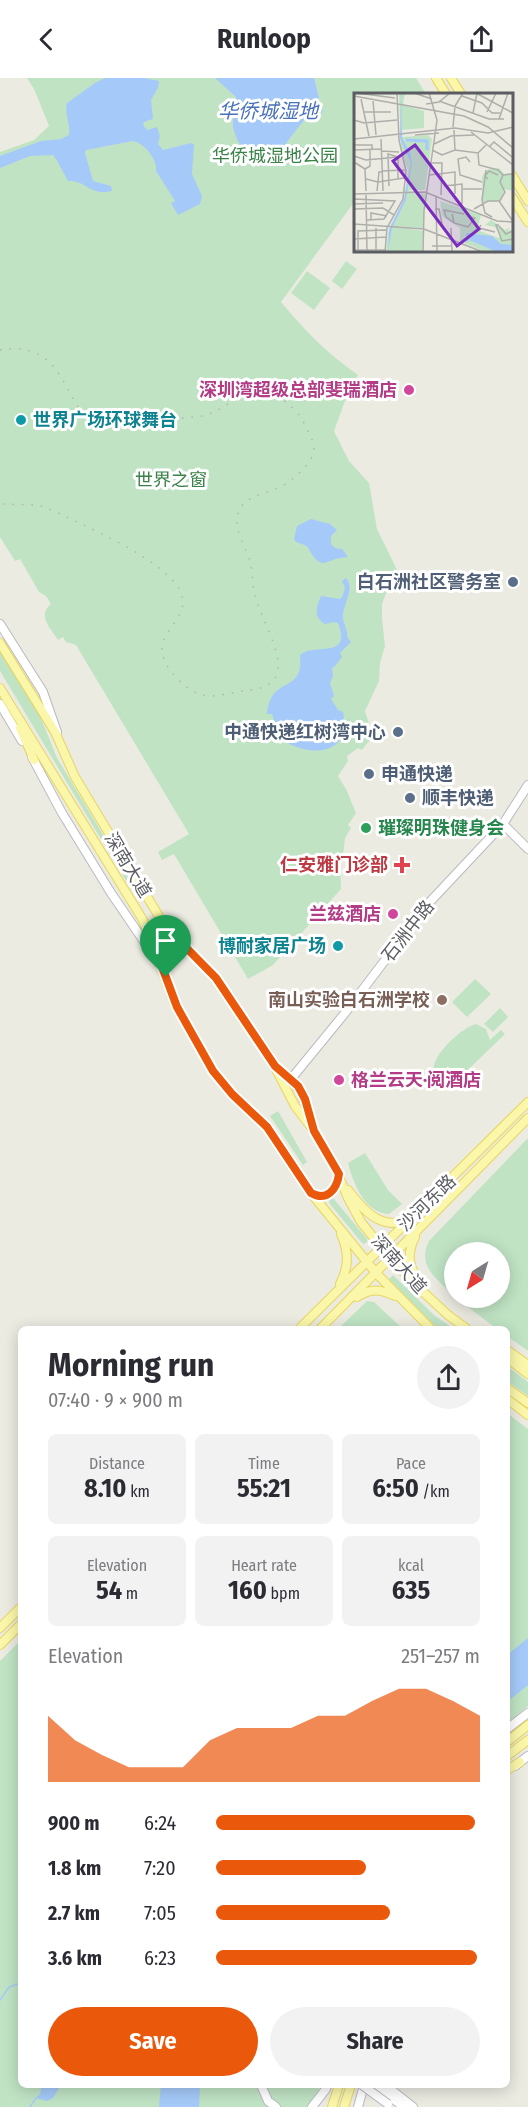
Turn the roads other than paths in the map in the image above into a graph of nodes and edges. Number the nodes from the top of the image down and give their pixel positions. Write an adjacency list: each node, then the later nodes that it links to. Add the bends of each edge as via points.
1 (436, 78): 3 (main road)
2 (451, 78): 4 (main road)
3 (445, 93)
4 (460, 93)
5 (513, 177): 7 (main road)
6 (513, 199): 8 (main road)
7 (528, 201)
8 (528, 222)
9 (0, 624): 13 (main road, via 48,702)
10 (0, 643): 13 (main road, 深南大道)
11 (1, 690): 14 (main road); 19 (main road, 深南大道)
12 (0, 704): 14 (main road)
13 (60, 742): 18 (main road, 深南大道, via 75,777)
14 (34, 760): 20 (main road, via 62,813)
15 (528, 785): 16 (main road, 石洲中路)
16 (503, 824): 17 (main road); 22 (main road, 石洲中路, via 426,906)
17 (528, 849)
18 (163, 924): 19 (main road, via 158,933); 21 (main road, 深南大道, via 216,978)
19 (148, 929): 20 (main road, 深南大道)
20 (166, 977): 27 (main road, 深南大道, via 182,1019 213,1071 267,1127)
21 (275, 1066): 22 (main road); 25 (main road, 深南大道, via 295,1106)
22 (291, 1079): 25 (main road, via 305,1099)
23 (528, 1102): 28 (main road, 沙河东路)
24 (528, 1118): 29 (main road, 沙河东路)
25 (314, 1131): 26 (main road, 深南大道)
26 (340, 1178): 27 (main road, via 328,1195); 28 (main road, via 363,1210 376,1219 396,1223); 31 (main road, 深南大道, via 354,1212)
27 (311, 1193): 30 (main road, 深南大道)
28 (412, 1217): 31 (main road, 沙河东路)
29 (423, 1224): 32 (main road, 沙河东路); 37 (main road, via 411,1244 409,1257 414,1275)
30 (339, 1228): 33 (main road, 深南大道); 35 (main road, via 347,1264)
31 (381, 1247): 32 (main road, 深南大道); 33 (main road, 沙河东路)
32 (390, 1258): 34 (main road, 沙河东路); 37 (main road, 深南大道)
33 (367, 1261): 34 (main road, 深南大道); 35 (main road, 沙河东路)
34 (376, 1273): 36 (main road, 深南大道); 38 (main road, 沙河东路)
35 (333, 1295): 41 (main road, 沙河东路)
36 (400, 1299): 38 (main road, via 370,1290); 40 (main road, 深南大道)
37 (432, 1301): 39 (main road, 深南大道)
38 (342, 1308): 42 (main road, 沙河东路)
39 (448, 1315): 45 (main road, 深南大道); 46 (main road)
40 (417, 1317): 43 (main road); 44 (main road, 深南大道)
41 (302, 1326)
42 (323, 1326)
43 (423, 1326)
44 (428, 1326)
45 (463, 1326)
46 (468, 1326)
47 (510, 1353): 48 (main road)
48 (523, 1366): 49 (main road)
49 (528, 1374)
50 (510, 1390): 52 (main road)
51 (510, 1401): 53 (main road)
52 (528, 1403)
53 (528, 1414)
54 (18, 1609): 56 (main road)
55 (18, 1627): 57 (main road)
56 (0, 1628)
57 (0, 1645)
58 (528, 1713): 60 (main road)
59 (528, 1725): 61 (main road)
60 (510, 1727)
61 (510, 1738)
62 (528, 1740): 63 (main road)
63 (510, 1754)
64 (528, 1756): 65 (main road)
65 (520, 1762): 66 (main road)
66 (510, 1769)
67 (262, 2088): 78 (main road)
68 (326, 2088): 79 (main road)
69 (327, 2088): 80 (main road)
70 (338, 2088): 81 (main road)
71 (350, 2088): 77 (main road)
72 (362, 2088): 82 (main road)
73 (368, 2088): 76 (main road, bridge)
74 (377, 2088): 76 (main road)
75 (389, 2088): 84 (main road)
76 (391, 2103): 83 (main road)
77 (346, 2104)
78 (276, 2107)
79 (312, 2107)
80 (321, 2107)
81 (332, 2107)
82 (358, 2107)
83 (405, 2107)
84 (413, 2107)

